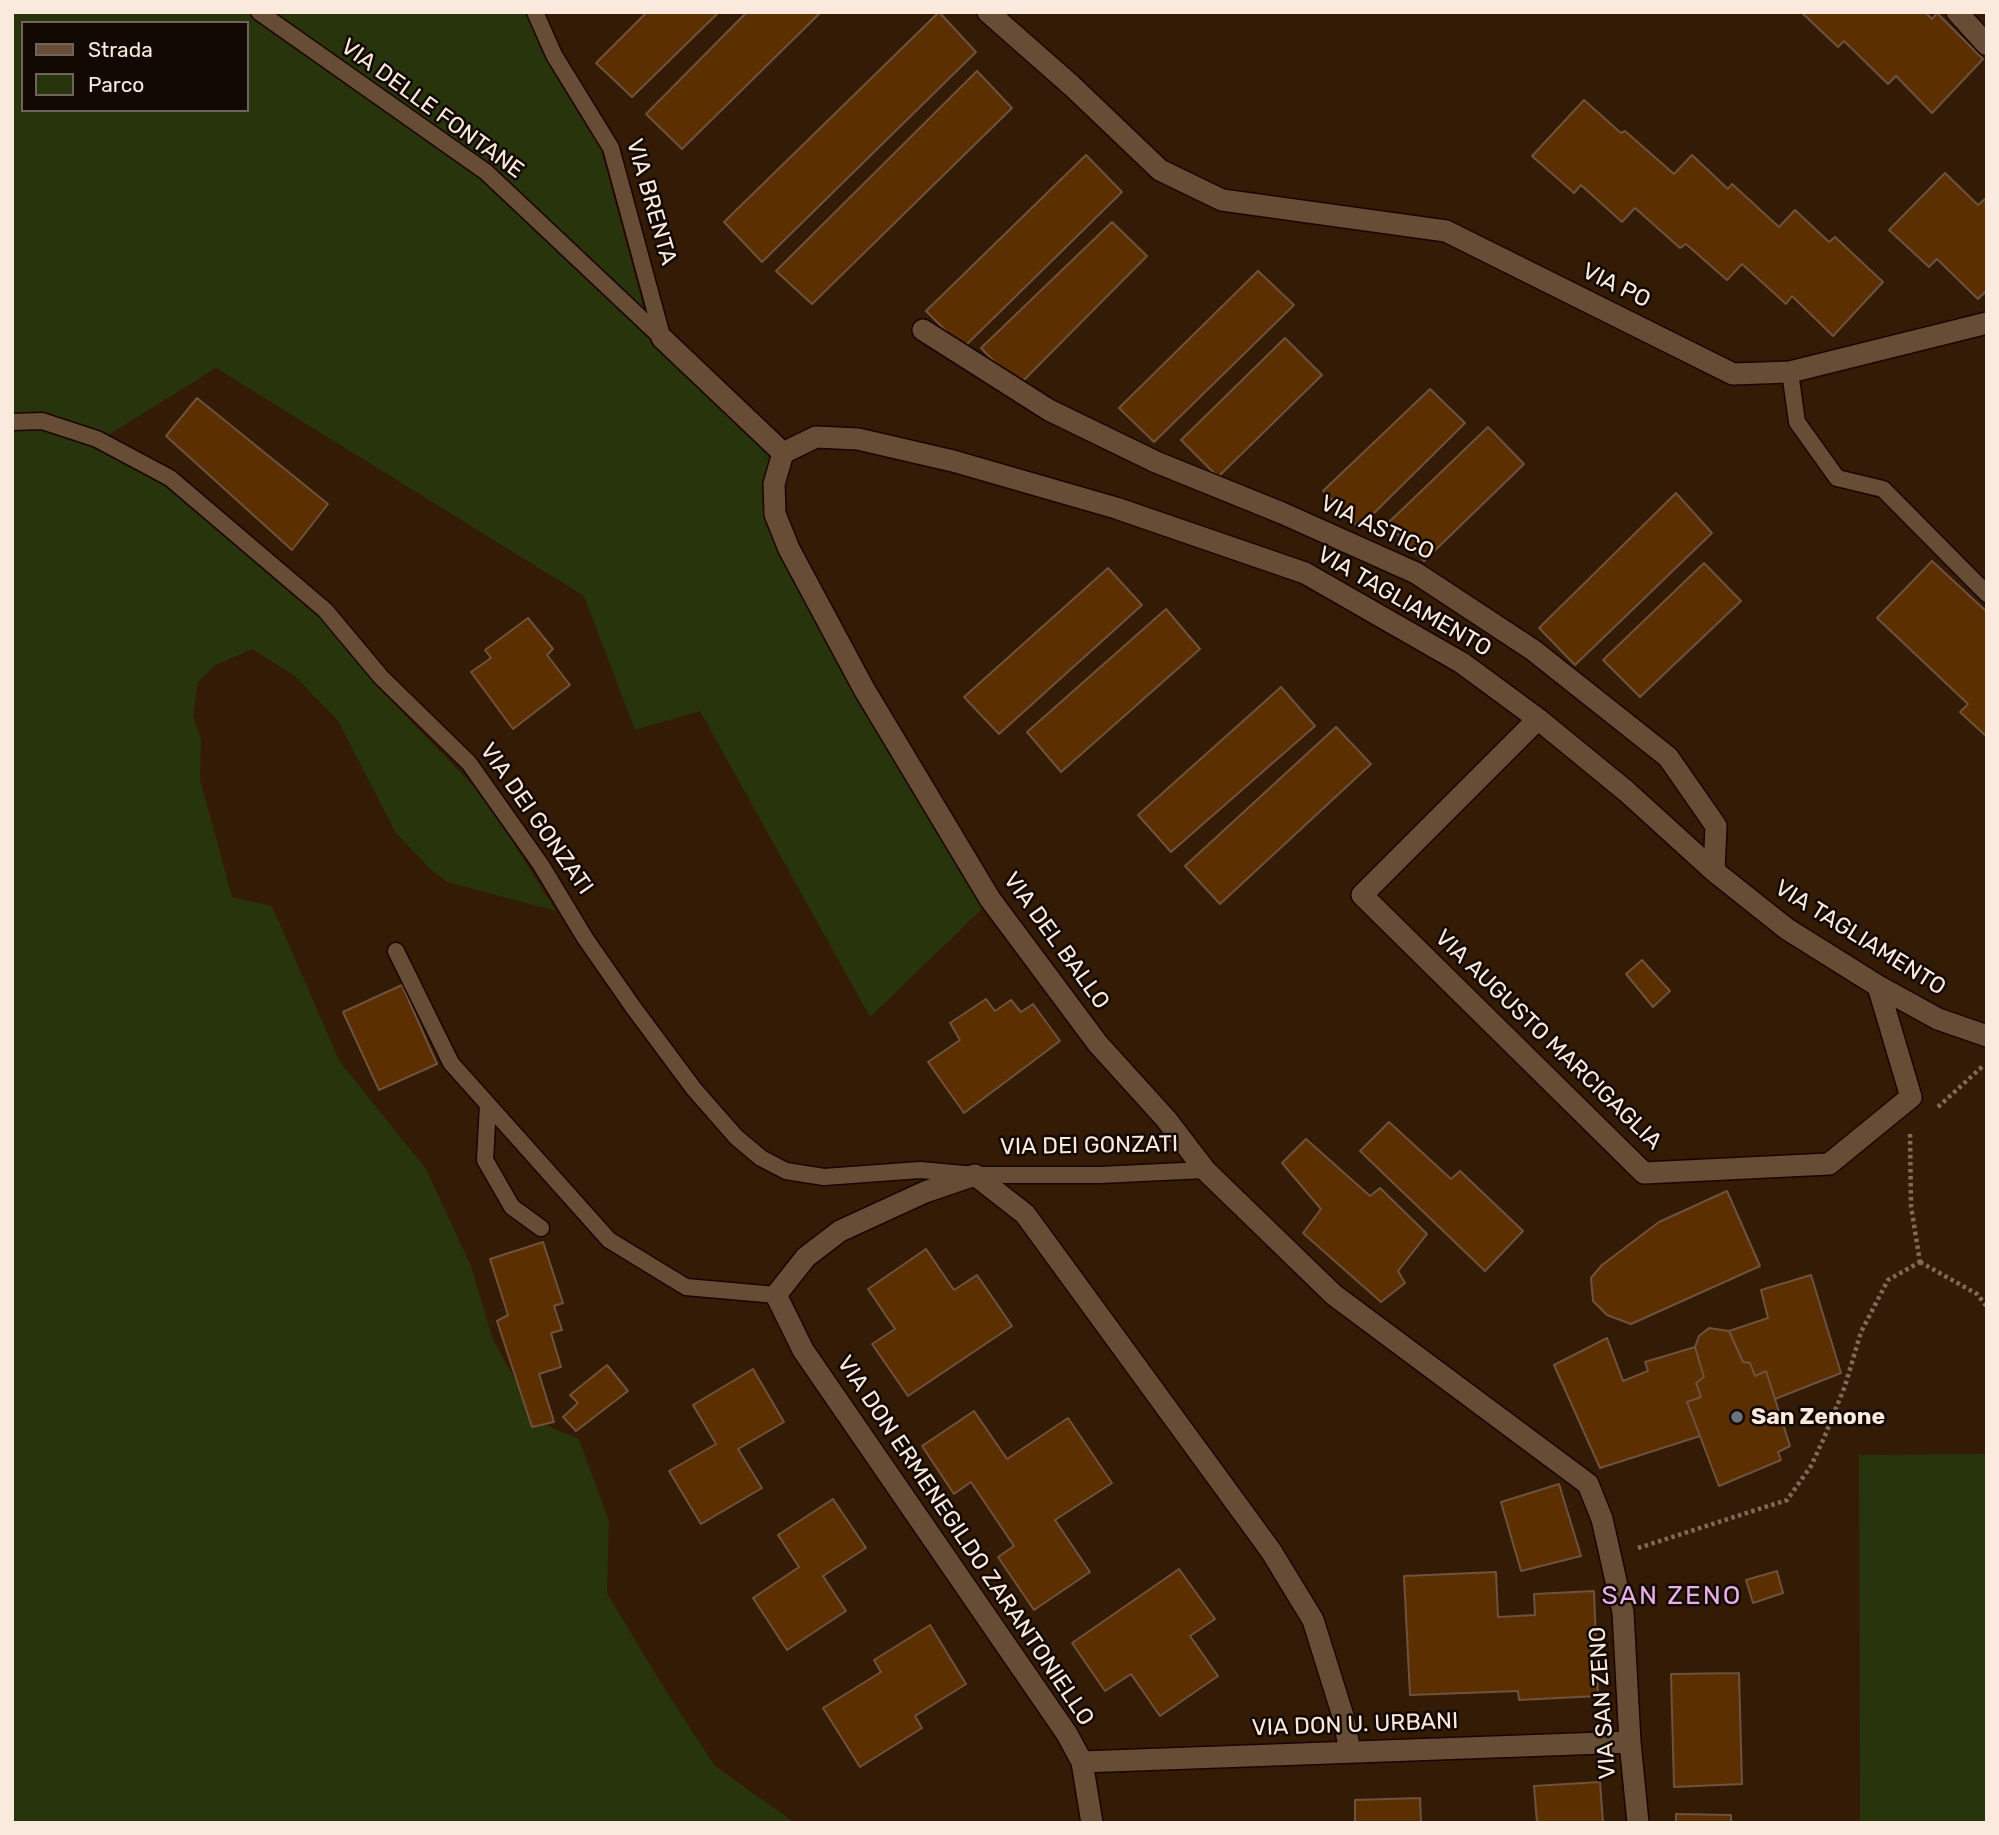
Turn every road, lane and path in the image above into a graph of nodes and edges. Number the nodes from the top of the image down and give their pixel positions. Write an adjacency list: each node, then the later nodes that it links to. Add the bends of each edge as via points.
1 (259, 12): 8 (lane, VIA DELLE FONTANE, via 486,172)
2 (535, 12): 8 (lane, VIA BRENTA, via 554,55 611,148)
3 (988, 12): 9 (street, VIA PO, via 1160,170 1222,200 1446,231 1733,374)
4 (1957, 12): 5 (street)
5 (1987, 46)
6 (1987, 323): 9 (street, VIA PO)
7 (923, 330): 14 (street, VIA ASTICO, via 1049,410 1156,462 1416,573 1533,650 1668,757 1716,826)
8 (662, 338): 11 (street)
9 (1790, 372): 12 (lane, via 1797,422 1837,478 1883,489)
10 (12, 422): 23 (lane, VIA DEI GONZATI, via 42,421 97,439 170,478 325,610 381,677 469,763 633,1007 694,1089 761,1158 786,1171 824,1177 920,1170)
11 (783, 453): 13 (street, VIA TAGLIAMENTO, via 816,438 858,439 1116,508 1305,573 1462,663); 22 (street, VIA DEL BALLO, via 774,484 775,514 864,689 990,899 1098,1044)
12 (1987, 594)
13 (1538, 719): 14 (street, VIA TAGLIAMENTO); 16 (street, VIA AUGUSTO MARCIGAGLIA, via 1362,895 1644,1173 1829,1164 1911,1097)
14 (1714, 871): 16 (street, VIA TAGLIAMENTO, via 1787,929)
15 (396, 951): 19 (lane, via 451,1063)
16 (1878, 986): 17 (street, VIA TAGLIAMENTO, via 1938,1019)
17 (1987, 1037)
18 (1987, 1062): 20 (path)
19 (488, 1105): 24 (lane, via 485,1160 512,1207); 26 (lane, via 609,1240 686,1287)
20 (1929, 1115)
21 (1910, 1133): 25 (path, via 1911,1206)
22 (1205, 1170): 23 (lane, VIA DEI GONZATI); 28 (street, VIA DEL BALLO, via 1334,1295)
23 (975, 1175): 26 (street, VIA DEI GONZATI, via 840,1231 806,1257); 31 (street, via 1025,1214 1271,1551 1313,1620)
24 (541, 1228)
25 (1920, 1262): 27 (path, via 1977,1294); 29 (path, via 1888,1280 1860,1332 1824,1438 1787,1500)
26 (776, 1295): 32 (street, VIA DON ERMENEGILDO ZARANTONIELLO, via 803,1350 1068,1734)
27 (1987, 1307)
28 (1434, 1367): 29 (street, VIA SAN ZENO, via 1588,1484)
29 (1611, 1557): 30 (street, VIA SAN ZENO, via 1623,1612)
30 (1630, 1742): 31 (street, VIA DON U. URBANI); 34 (street, VIA SAN ZENO)
31 (1350, 1752): 32 (street, VIA DON U. URBANI)
32 (1082, 1762): 33 (street, VIA DON ERMENEGILDO ZARANTONIELLO)
33 (1092, 1823)
34 (1638, 1823)

